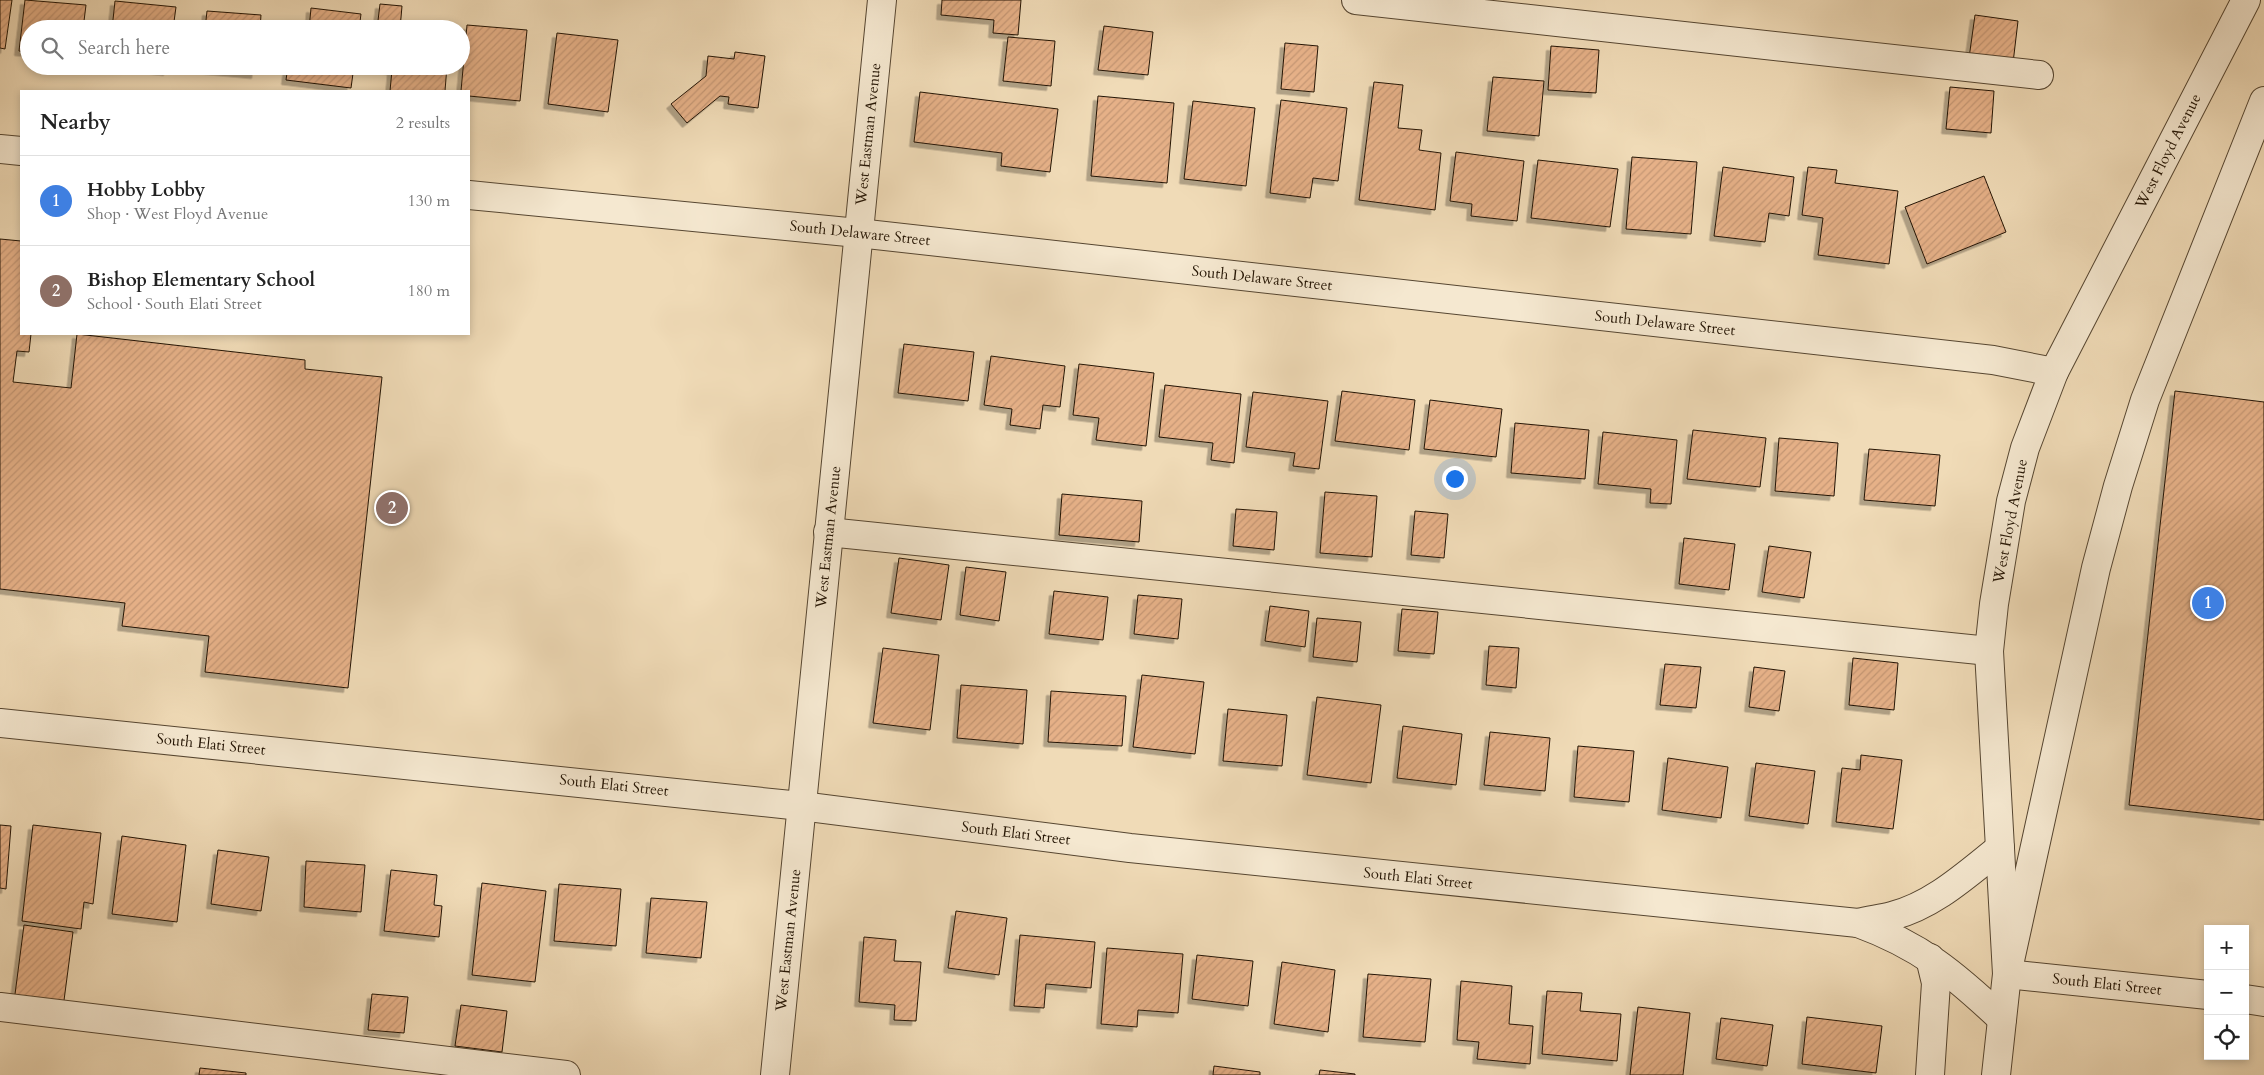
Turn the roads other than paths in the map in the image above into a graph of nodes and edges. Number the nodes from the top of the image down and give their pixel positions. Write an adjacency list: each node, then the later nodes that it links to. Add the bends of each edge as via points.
1 (882, 0): 10 (street, West Eastman Avenue)
2 (1356, 0): 4 (street)
3 (2246, 0): 11 (street, West Floyd Avenue)
4 (2039, 75)
5 (2264, 101): 8 (street, West Floyd Avenue)
6 (0, 149): 7 (street)
7 (20, 151)
8 (2254, 153): 19 (street, West Floyd Avenue, via 2145,400 2118,486 2092,588)
9 (470, 194): 10 (street, South Delaware Street)
10 (858, 232): 11 (street, South Delaware Street, via 1993,360); 12 (street, West Eastman Avenue)
11 (2054, 372): 13 (street, West Floyd Avenue, via 2025,448 2011,501)
12 (828, 532): 13 (street); 15 (street, West Eastman Avenue)
13 (1989, 651): 16 (street, West Floyd Avenue)
14 (0, 722): 15 (street, South Elati Street)
15 (801, 806): 17 (street, South Elati Street, via 1130,848); 26 (street, West Eastman Avenue)
16 (2000, 848): 17 (street, via 1950,887 1916,908); 19 (street, West Floyd Avenue)
17 (1858, 922): 18 (street, South Elati Street, via 1892,935)
18 (1930, 958): 24 (street, South Elati Street); 27 (street, via 1936,983)
19 (2007, 974): 20 (street, South Elati Street); 24 (street, West Floyd Avenue)
20 (2204, 995)
21 (2249, 1000): 22 (street)
22 (2264, 1002)
23 (0, 1008): 25 (street)
24 (2002, 1019): 28 (street, West Floyd Avenue)
25 (566, 1075)
26 (775, 1075)
27 (1930, 1075)
28 (1996, 1075)

